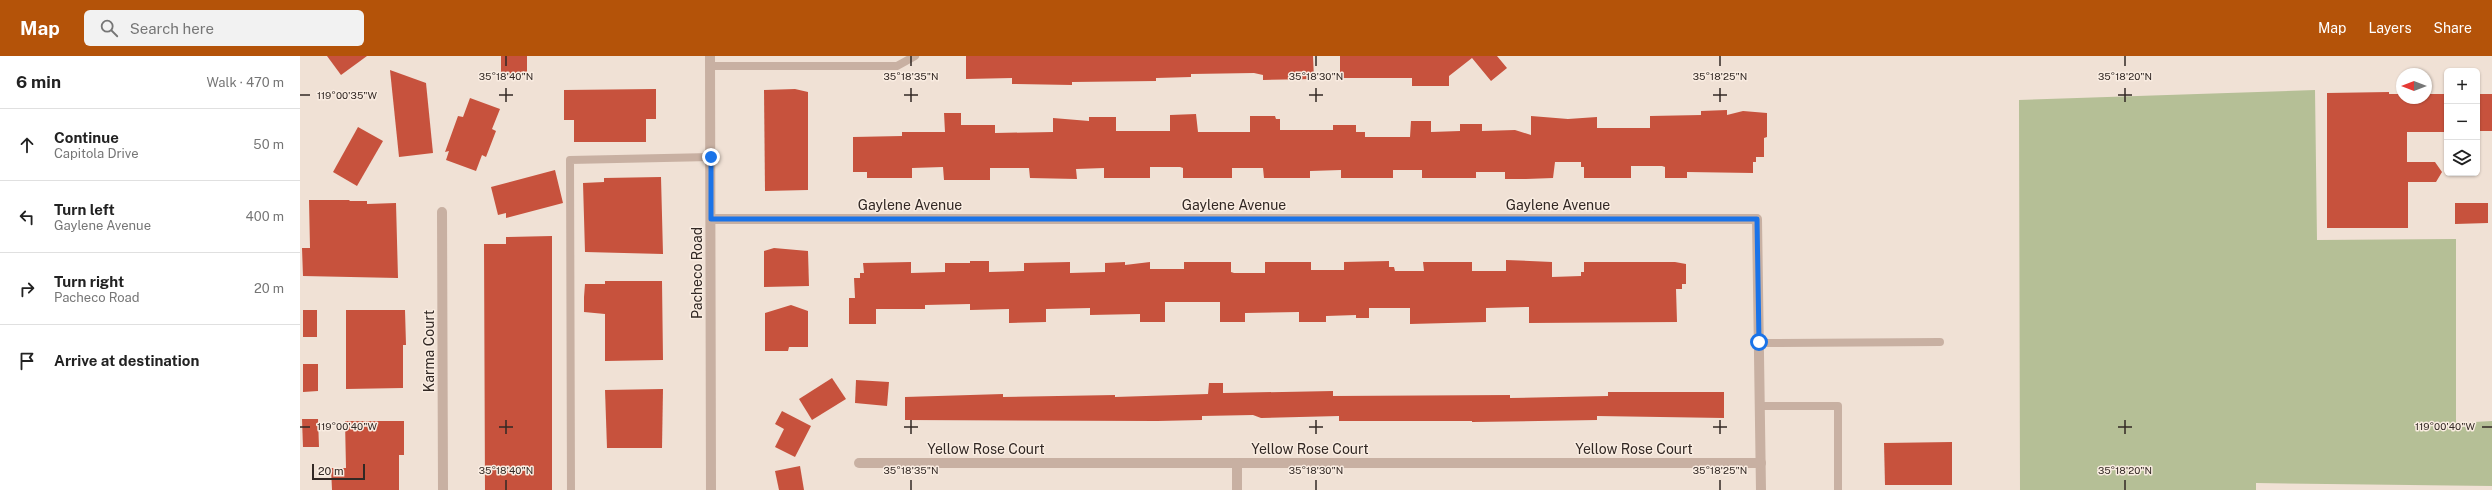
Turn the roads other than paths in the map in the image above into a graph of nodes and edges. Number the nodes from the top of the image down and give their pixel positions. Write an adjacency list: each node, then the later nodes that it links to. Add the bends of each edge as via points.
1 (915, 56): 2 (lane, via 897,66)
2 (710, 61): 3 (street, Pacheco Road)
3 (711, 157): 5 (street, Pacheco Road); 13 (lane, via 570,160)
4 (442, 212): 12 (street, Karma Court)
5 (711, 219): 6 (street, Gaylene Avenue, via 1757,219); 14 (street, Pacheco Road)
6 (1759, 342): 7 (lane); 8 (street)
7 (1940, 342)
8 (1760, 406): 11 (street); 17 (lane, via 1838,406)
9 (859, 463): 10 (street, Yellow Rose Court)
10 (1237, 463): 11 (street, Yellow Rose Court); 15 (street)
11 (1761, 463): 16 (street)
12 (443, 490)
13 (571, 490)
14 (711, 490)
15 (1237, 490)
16 (1761, 490)
17 (1838, 490)

